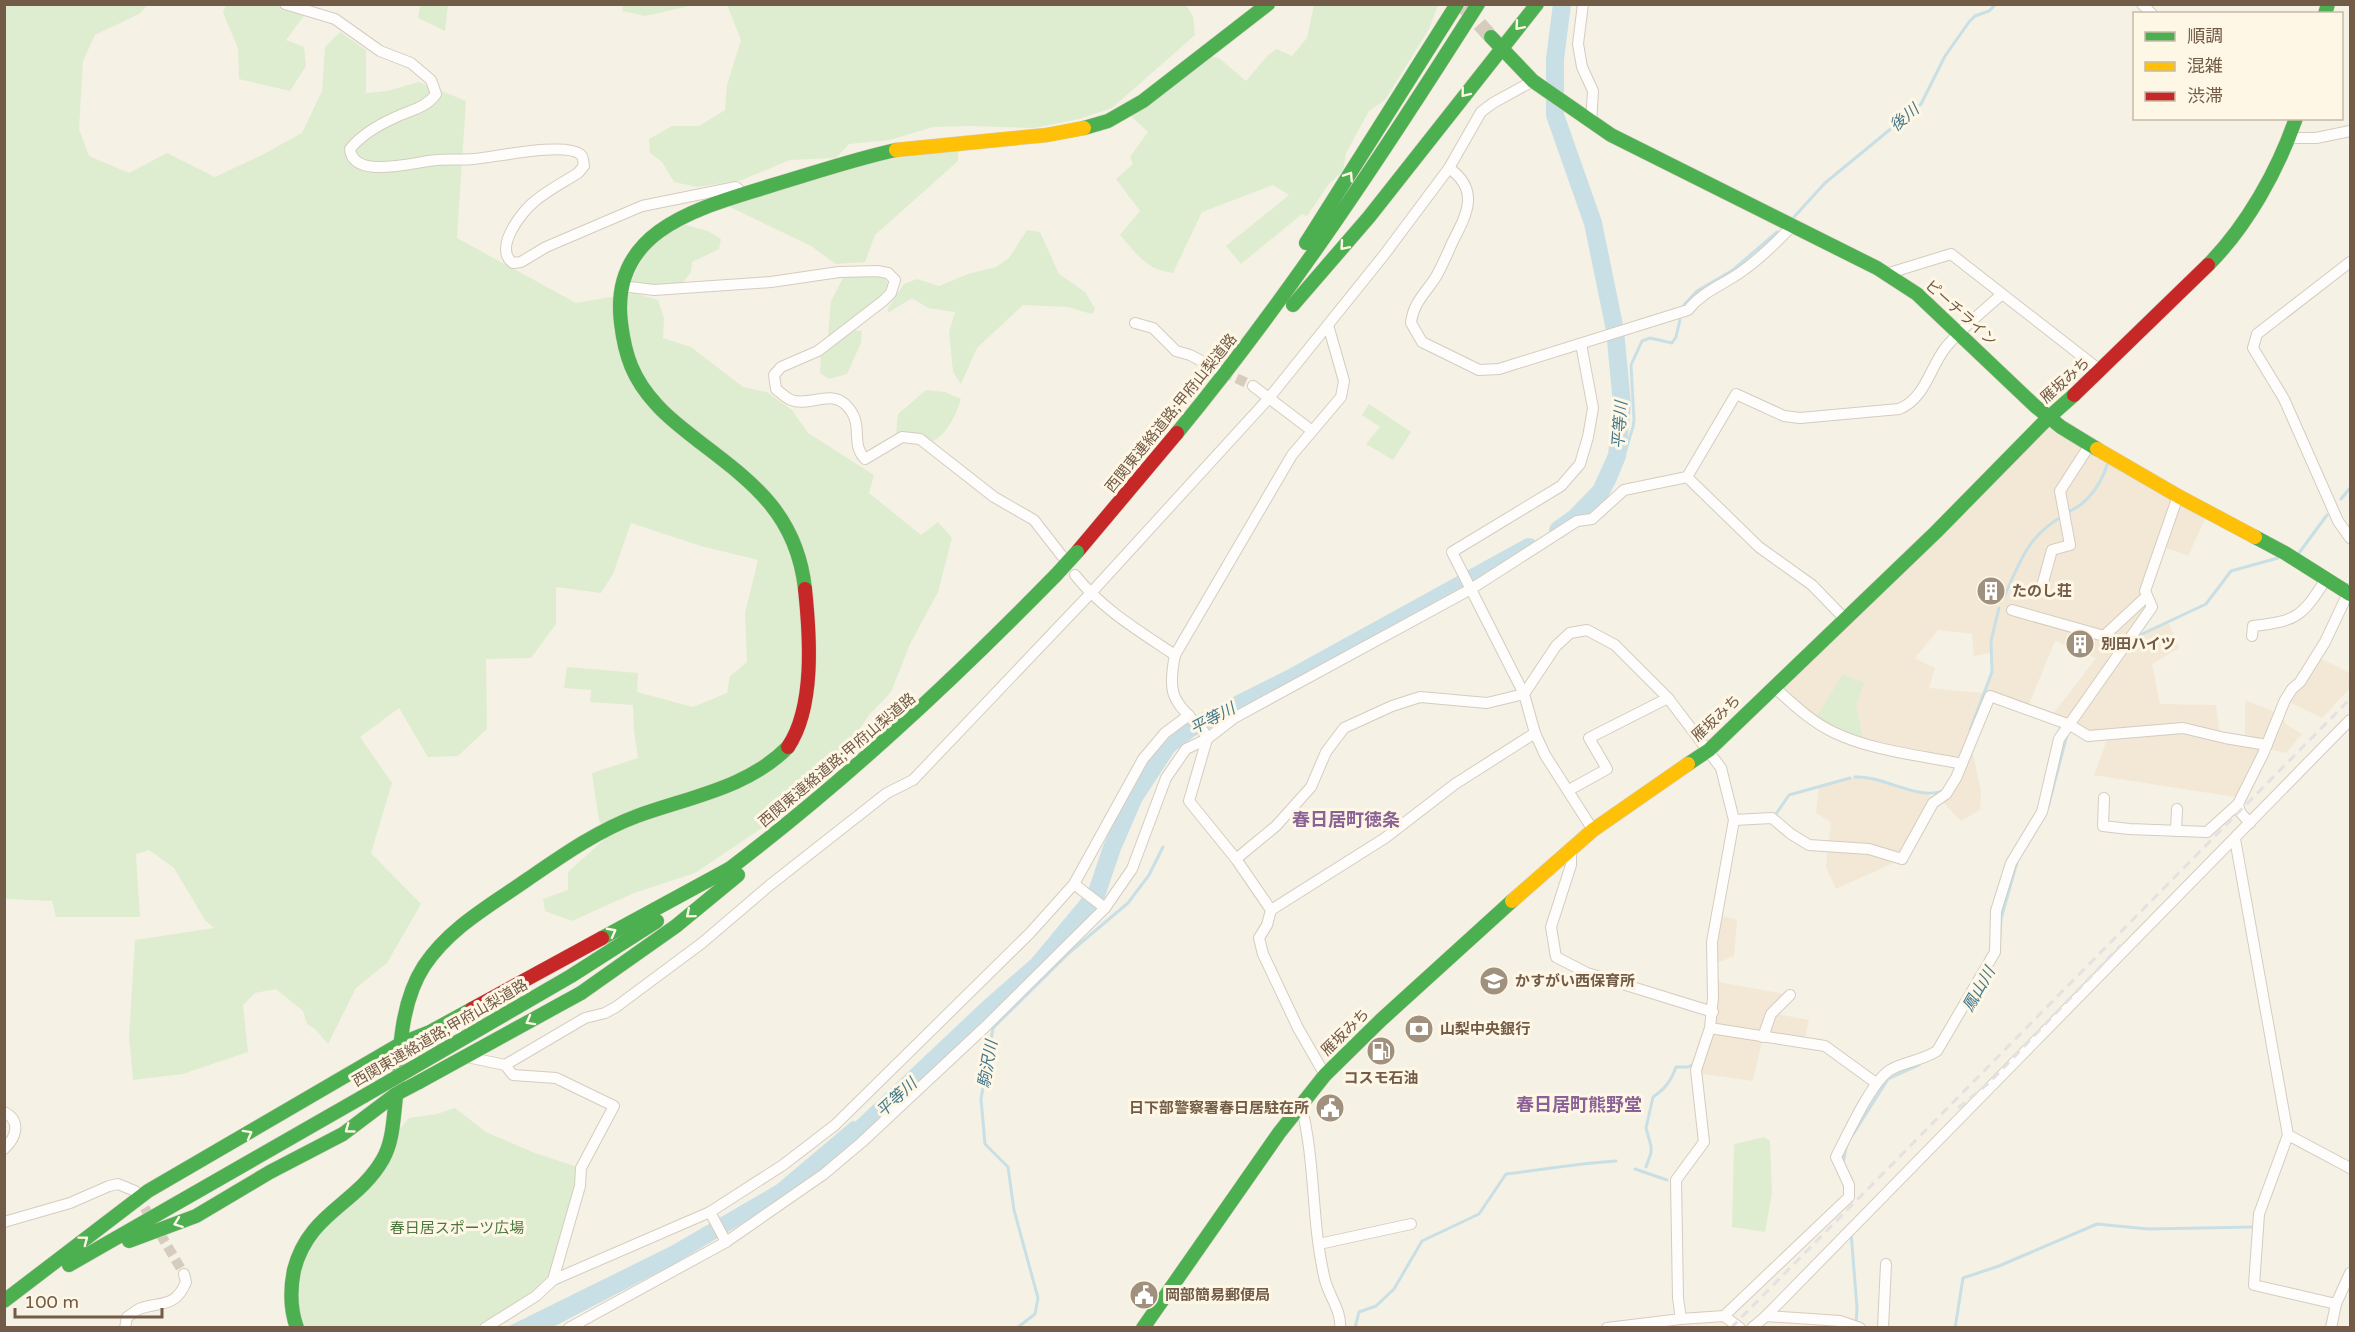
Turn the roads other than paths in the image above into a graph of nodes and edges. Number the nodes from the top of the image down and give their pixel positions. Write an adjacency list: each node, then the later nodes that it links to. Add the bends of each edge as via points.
1 (285, 4): 14 (street, via 335,19 380,51 411,63 431,80 436,94 429,103 361,136 350,149 352,157 361,163 377,168 537,150 579,153 584,166 578,173 523,212 506,242 505,254 513,263 642,206 736,187)
2 (1268, 4): 14 (main road, via 1146,99 1099,124 1031,136 900,150 842,163)
3 (1478, 4): 24 (main road, 西関東連絡道路;甲府山梨道路, via 1298,277)
4 (1537, 4): 7 (main road, one-way to 7)
5 (1583, 4): 10 (street, via 1578,44 1582,68 1593,91)
6 (1460, 5): 24 (main road, one-way to 6)
7 (1496, 42): 8 (main road, ピーチライン); 29 (main road, one-way to 29, via 1369,217 1229,382)
8 (1533, 81): 10 (main road, ピーチライン); 13 (street, via 1481,112)
9 (2295, 120): 12 (main road, 雁坂みち)
10 (1591, 123): 15 (main road, ピーチライン)
11 (2350, 131): 12 (street, via 2316,138)
12 (2289, 138): 25 (main road, 雁坂みち, via 2246,220 2223,250)
13 (1449, 168): 21 (street); 23 (street, via 1463,180 1468,207 1436,276 1412,313 1411,323 1422,342 1479,370 1492,371)
14 (744, 194): 18 (main road, via 671,221 653,235 631,262)
15 (1793, 225): 17 (main road, ピーチライン); 23 (street, via 1763,255 1700,296 1689,310)
16 (2350, 262): 34 (street, via 2257,334 2253,348 2284,399 2338,521)
17 (1886, 274): 19 (street, via 1951,254); 22 (main road, ピーチライン, via 1917,294)
18 (622, 286): 35 (street, via 654,290 771,282 839,272 888,273 895,280 891,293 818,351 781,367 774,375 776,389 792,400 826,398 845,404 857,420 858,448 865,459 902,437 920,439 994,497 1034,520); 78 (main road, via 620,328 629,363 644,392 669,418 763,494 781,515 792,538 801,560 806,604 807,664 801,723 789,745 765,768 606,830 472,916 427,960 403,1023)
19 (2001, 295): 22 (street); 25 (street)
20 (1135, 323): 24 (street, via 1152,328 1176,351)
21 (1328, 325): 27 (street); 30 (street, via 1344,381 1341,397)
22 (1959, 333): 28 (main road, ピーチライン); 32 (street, via 1910,405 1899,409 1800,418 1784,416 1736,394)
23 (1586, 343): 39 (street, via 1593,408 1580,464 1561,486 1452,552)
24 (1224, 369): 29 (main road, 西関東連絡道路;甲府山梨道路)
25 (2101, 371): 28 (main road, 雁坂みち)
26 (1253, 386): 27 (street)
27 (1269, 398): 30 (street); 41 (street)
28 (2048, 418): 31 (main road, ピーチライン); 44 (main road, 雁坂みち)
29 (1191, 419): 58 (main road, 西関東連絡道路;甲府山梨道路, bridge, via 1056,575 932,701)
30 (1311, 430): 46 (street, via 1292,455)
31 (2091, 443): 33 (main road, ピーチライン); 38 (street, via 2060,491 2070,545 2052,550)
32 (1687, 477): 39 (street, via 1624,490 1592,519 1577,521); 44 (street, via 1759,547 1812,585)
33 (2178, 496): 37 (main road, ピーチライン, via 2244,529); 42 (street, via 2145,591)
34 (2350, 538)
35 (1062, 556)
36 (1075, 575): 41 (street)
37 (2326, 579): 40 (main road, ピーチライン); 45 (street, via 2298,617 2253,626)
38 (2043, 586)
39 (1471, 589): 48 (street); 54 (street)
40 (2350, 592): 55 (street, via 2325,642 2285,700)
41 (1090, 594): 46 (street); 79 (street, via 913,780 887,793 702,943 616,1007 585,1018)
42 (2147, 596): 43 (street, via 2104,636); 52 (street, via 2152,607)
43 (2012, 610)
44 (1845, 619): 47 (main road, 雁坂みち)
45 (2252, 636)
46 (1175, 655): 50 (street, via 1172,696)
47 (1774, 687): 56 (main road, 雁坂みち); 57 (street, via 1811,718 1860,744)
48 (1524, 694): 49 (street, via 1556,646 1570,633 1587,630 1615,645); 53 (street); 69 (street, via 1487,702 1420,697 1344,728 1326,752 1311,787 1276,826)
49 (1668, 698): 56 (street); 59 (street, via 1589,738 1607,769)
50 (1189, 715): 54 (street); 71 (street, via 1165,733 1143,759)
51 (2350, 720): 64 (street)
52 (2070, 725): 55 (street, via 2088,736 2183,728); 57 (street, via 1990,696); 81 (street, via 2059,739 2042,812 2011,863 1996,910 1995,952 1937,1051 1890,1070)
53 (1535, 734): 59 (street); 73 (street, via 1455,784 1385,838)
54 (1205, 735): 69 (street, via 1189,801); 72 (street, via 1186,749 1166,778 1132,869)
55 (2267, 745): 61 (street)
56 (1708, 750): 63 (street, via 1721,768); 65 (main road, 雁坂みち)
57 (1962, 764): 63 (street, via 1946,794 1933,803 1902,859 1869,849 1809,845 1772,818)
58 (845, 779): 70 (main road, 西関東連絡道路;甲府山梨道路); 82 (main road, one-way to 82, bridge, via 786,835 676,926 581,993)
59 (1569, 790): 65 (street)
60 (2104, 798): 66 (street, via 2103,826)
61 (2238, 804): 64 (street); 66 (street, via 2207,832)
62 (2177, 809): 66 (street)
63 (1734, 820): 75 (street, via 1712,942)
64 (2250, 823): 67 (street)
65 (1593, 830): 68 (main road, 雁坂みち)
66 (2176, 831)
67 (2235, 839): 85 (street); 101 (street)
68 (1571, 848): 75 (street, via 1571,865 1551,927 1556,957 1587,973); 80 (main road, 雁坂みち)
69 (1236, 859): 73 (street)
70 (729, 870): 78 (main road, one-way to 70, via 430,1032); 95 (main road, 西関東連絡道路;甲府山梨道路, bridge, via 571,976)
71 (1074, 884): 72 (street); 89 (street, via 1030,933 835,1125 783,1165)
72 (1105, 908): 92 (street, via 862,1142 824,1174)
73 (1272, 910): 80 (street, via 1259,938 1263,954)
74 (1790, 995): 77 (street, via 1771,1014)
75 (1713, 1012): 76 (street)
76 (1710, 1028): 77 (street); 103 (street, via 1696,1070 1704,1142 1676,1180)
77 (1763, 1037): 81 (street, via 1825,1046)
78 (402, 1043): 79 (street); 82 (main road); 99 (main road, one-way to 78, via 148,1191)
79 (505, 1065): 98 (street, via 513,1075 556,1078 614,1106 580,1168 580,1186)
80 (1325, 1075): 83 (main road, 雁坂みち)
81 (1876, 1083): 102 (street, via 1836,1157 1850,1185 1849,1197)
82 (396, 1094): 95 (main road, one-way to 95, via 343,1134 196,1216); 105 (main road, via 390,1143 382,1161 365,1182 324,1216 300,1249 291,1288)
83 (1301, 1105): 93 (street); 108 (main road, 雁坂みち)
84 (4, 1112): 86 (street, via 15,1123 16,1132)
85 (2288, 1135): 87 (street); 100 (street, via 2259,1214 2254,1285)
86 (4, 1149)
87 (2350, 1168)
88 (135, 1191): 90 (street, via 118,1184 109,1186 70,1203)
89 (710, 1212): 92 (street); 98 (street)
90 (4, 1222)
91 (1411, 1224): 93 (street)
92 (726, 1242): 107 (street)
93 (1319, 1244): 109 (street, via 1329,1294 1341,1319)
94 (1886, 1264): 114 (street)
95 (55, 1273): 99 (main road, 西関東連絡道路;甲府山梨道路)
96 (2350, 1273): 100 (street)
97 (184, 1274): 104 (street, via 186,1282 176,1298 139,1309 127,1317)
98 (553, 1280): 106 (street, via 536,1296)
99 (4, 1302)
100 (2336, 1304): 115 (street)
101 (1766, 1316): 112 (street); 113 (street, via 1840,1321)
102 (1727, 1318): 103 (street); 111 (street)
103 (1681, 1319): 110 (street)
104 (125, 1328)
105 (297, 1328)
106 (485, 1328)
107 (568, 1328)
108 (1143, 1328)
109 (1340, 1328)
110 (1607, 1328)
111 (1740, 1328)
112 (1752, 1328)
113 (1860, 1328)
114 (1883, 1328)
115 (2331, 1328)

